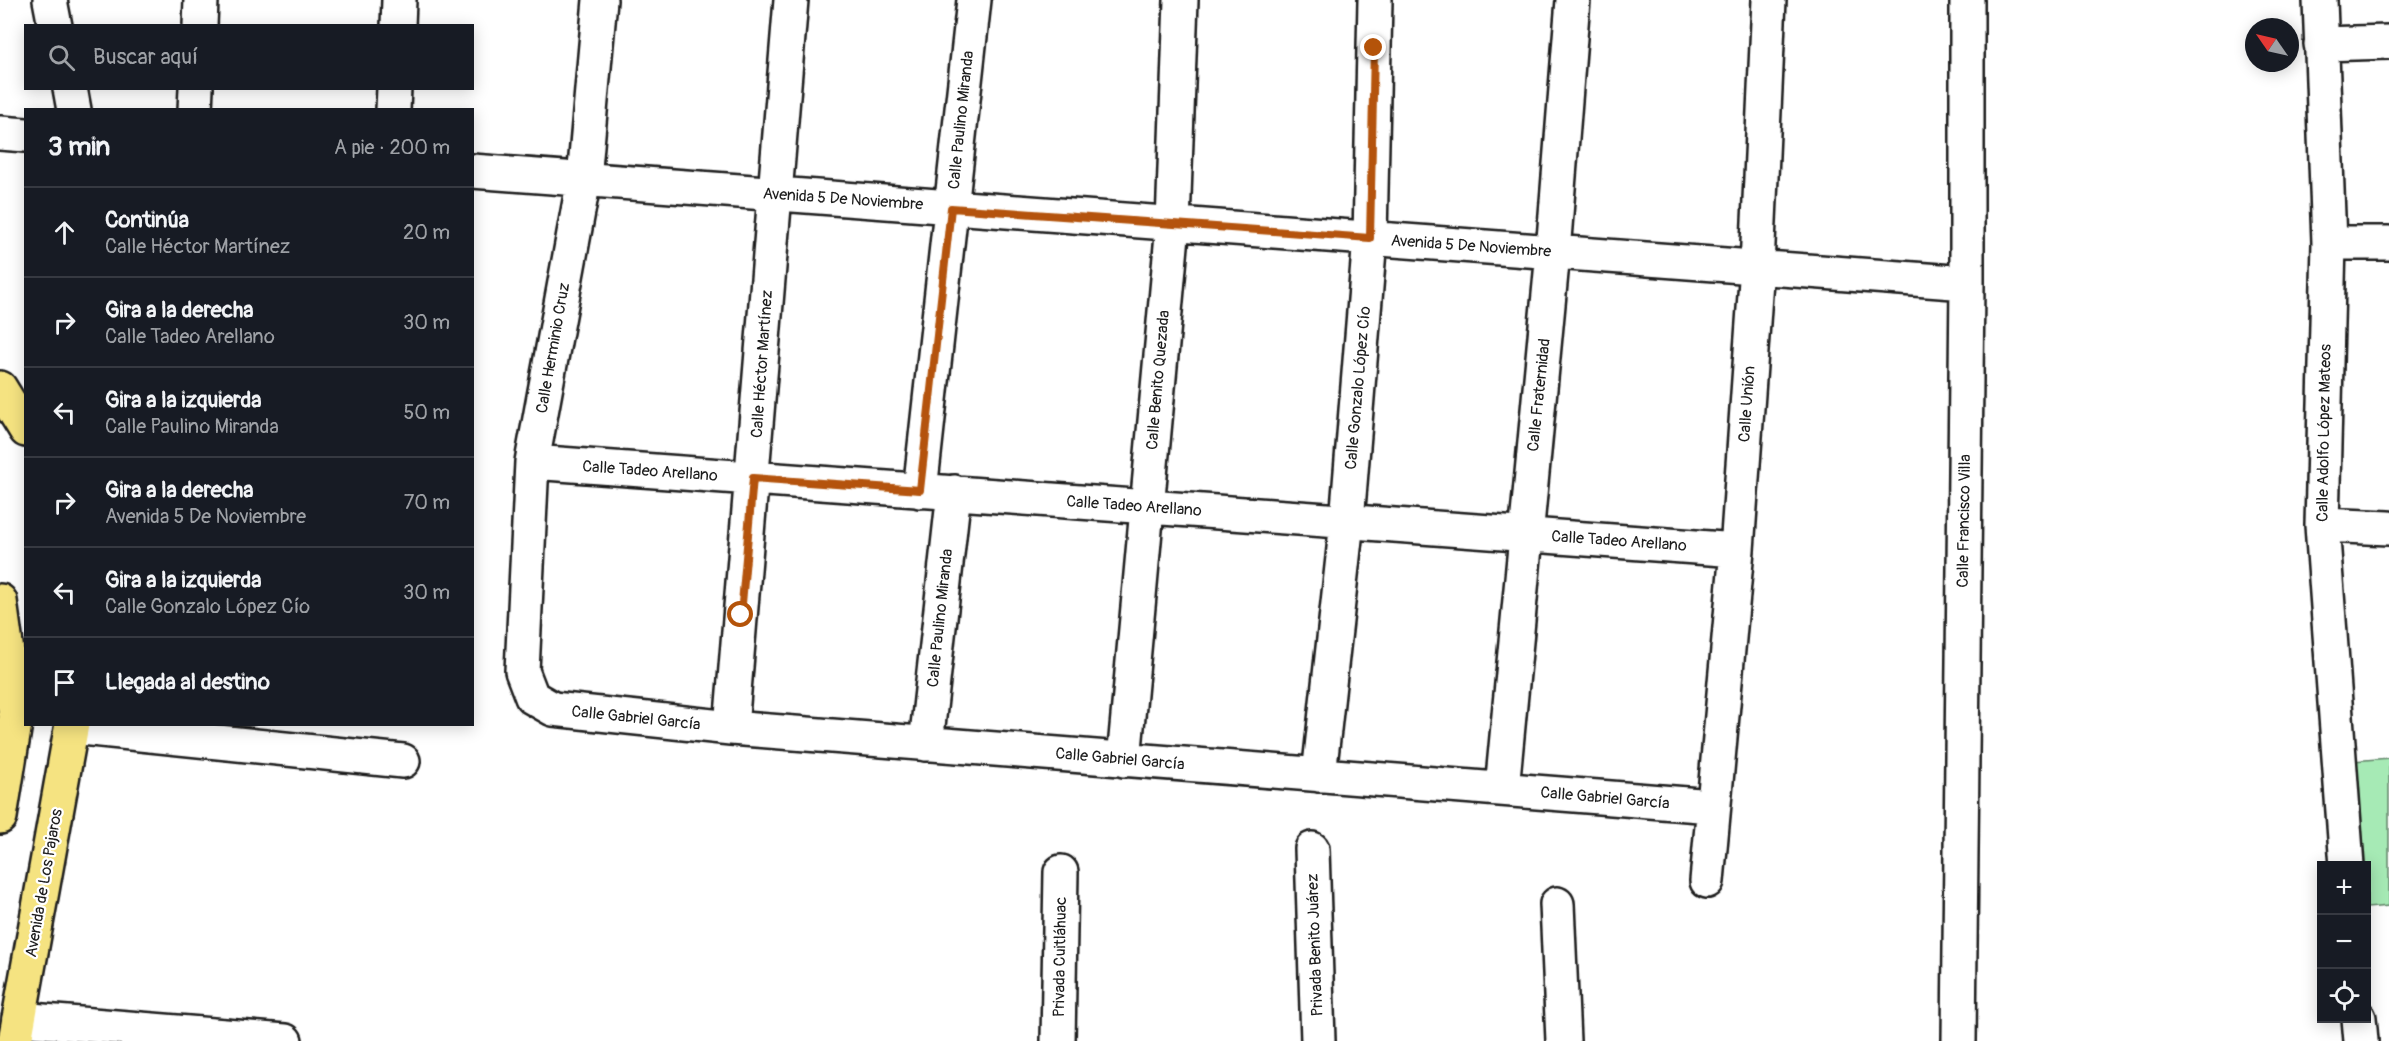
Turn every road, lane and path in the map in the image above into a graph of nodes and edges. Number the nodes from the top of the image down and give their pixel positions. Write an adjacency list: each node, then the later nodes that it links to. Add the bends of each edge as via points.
1 (50, 0): 13 (street)
2 (201, 0): 14 (street)
3 (399, 0): 15 (street)
4 (600, 0): 27 (street, Calle Herminio Cruz)
5 (791, 0): 28 (street, Calle Héctor Martínez)
6 (974, 0): 29 (street, Calle Paulino Miranda)
7 (1180, 0): 30 (street, Calle Benito Quezada)
8 (1376, 0): 31 (street, Calle Gonzalo López Cío)
9 (1573, 0): 34 (street, Calle Fraternidad)
10 (1769, 0): 35 (street, Calle Unión)
11 (1967, 0): 36 (street, Calle Francisco Villa)
12 (2320, 0): 17 (street, Calle Adolfo López Mateos)
13 (56, 24)
14 (200, 24)
15 (398, 24)
16 (2389, 42): 17 (street)
17 (2321, 44): 32 (street, Calle Adolfo López Mateos)
18 (70, 90): 21 (street)
19 (196, 90): 22 (street)
20 (394, 90): 23 (street)
21 (74, 108)
22 (195, 108)
23 (393, 108)
24 (0, 133): 25 (street)
25 (24, 135)
26 (474, 171): 27 (street, Avenida 5 De Noviembre)
27 (584, 179): 28 (street, Avenida 5 De Noviembre); 39 (street, Calle Herminio Cruz)
28 (774, 194): 29 (street, Avenida 5 De Noviembre); 40 (street, Calle Héctor Martínez)
29 (951, 208): 30 (street, Avenida 5 De Noviembre); 41 (street, Calle Paulino Miranda)
30 (1173, 224): 31 (street, Avenida 5 De Noviembre); 43 (street, Calle Benito Quezada)
31 (1370, 238): 34 (street, Avenida 5 De Noviembre); 44 (street, Calle Gonzalo López Cío)
32 (2329, 243): 33 (street); 45 (street, Calle Adolfo López Mateos)
33 (2389, 243)
34 (1553, 252): 35 (street, Avenida 5 De Noviembre); 47 (street, Calle Fraternidad)
35 (1757, 266): 36 (street, Avenida 5 De Noviembre); 48 (street, Calle Unión)
36 (1966, 283): 73 (street, Calle Francisco Villa)
37 (0, 388): 38 (main road)
38 (24, 427)
39 (532, 462): 40 (street, Calle Tadeo Arellano); 50 (street, Calle Herminio Cruz, via 522,671)
40 (753, 478): 41 (street, Calle Tadeo Arellano); 54 (street, Calle Héctor Martínez)
41 (920, 490): 42 (street, Calle Tadeo Arellano)
42 (954, 492): 43 (street, Calle Tadeo Arellano); 55 (street, Calle Paulino Miranda)
43 (1146, 507): 44 (street, Calle Tadeo Arellano); 56 (street, Calle Benito Quezada)
44 (1347, 521): 47 (street, Calle Tadeo Arellano); 58 (street, Calle Gonzalo López Cío)
45 (2322, 525): 46 (street); 63 (street, Calle Adolfo López Mateos)
46 (2389, 528)
47 (1525, 534): 48 (street, Calle Tadeo Arellano); 59 (street, Calle Fraternidad)
48 (1737, 550): 60 (street, Calle Unión)
49 (0, 601): 51 (main road)
50 (532, 696): 54 (street, Calle Gabriel García, via 553,709)
51 (21, 705): 61 (main road)
52 (72, 726): 68 (main road, Avenida de Los Pajaros)
53 (81, 726): 57 (street)
54 (731, 728): 55 (street, Calle Gabriel García)
55 (926, 744): 56 (street, Calle Gabriel García)
56 (1124, 759): 58 (street, Calle Gabriel García)
57 (403, 761)
58 (1318, 775): 59 (street, Calle Gabriel García)
59 (1502, 789): 60 (street, Calle Gabriel García)
60 (1712, 806): 65 (street, Calle Unión)
61 (1, 813)
62 (1312, 849): 71 (street, Privada Benito Juárez)
63 (2347, 861)
64 (1061, 872): 70 (street, Privada Cuitláhuac)
65 (1707, 881)
66 (1557, 904): 72 (street)
67 (2359, 1023): 74 (street)
68 (17, 1030): 69 (street)
69 (285, 1041)
70 (1058, 1041)
71 (1318, 1041)
72 (1563, 1041)
73 (1959, 1041)
74 (2361, 1041)

